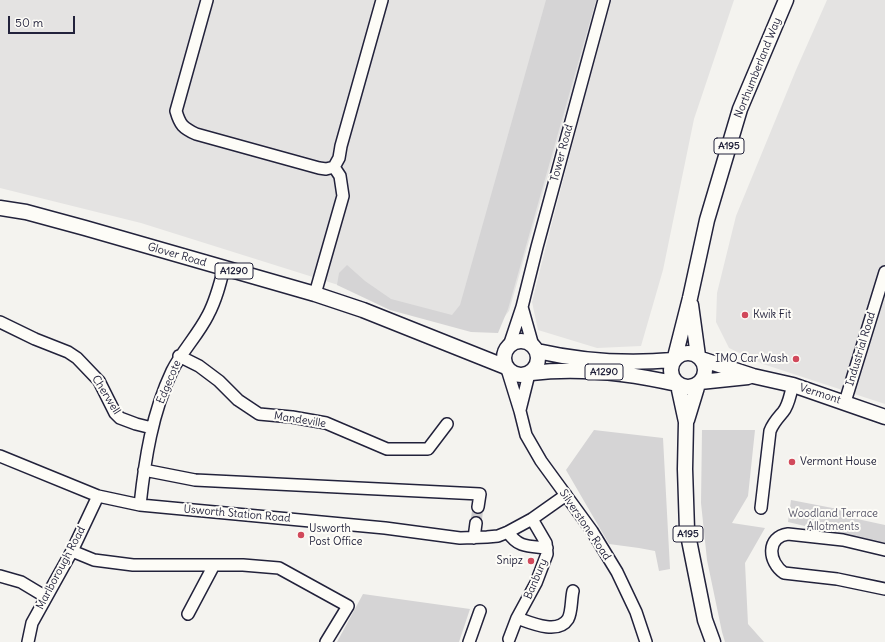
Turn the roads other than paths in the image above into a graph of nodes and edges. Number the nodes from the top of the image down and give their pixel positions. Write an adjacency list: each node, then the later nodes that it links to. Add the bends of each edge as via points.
1 (207, 0): 5 (street, via 176,111 179,122 196,134 319,168)
2 (382, 0): 5 (street)
3 (604, 0): 11 (street, Tower Road)
4 (786, 0): 10 (main road, Northumberland Way / A195, via 740,109 707,220)
5 (334, 167): 9 (street, via 340,176 343,196)
6 (0, 208): 7 (main road, Glover Road / A1290, via 26,212)
7 (224, 268): 9 (main road, Glover Road / A1290); 16 (street, Edgecote, via 216,299)
8 (885, 272): 25 (street, Industrial Road)
9 (315, 294): 15 (main road, Glover Road / A1290)
10 (690, 298): 17 (main road, Northumberland Way / A195); 18 (main road, Northumberland Way / A195)
11 (522, 307): 13 (street, Tower Road); 14 (street, Tower Road)
12 (0, 322): 30 (street, Cherwell, via 77,358 99,381 120,418)
13 (507, 348): 14 (main road, A1290, via 518,341 524,341); 15 (main road, Glover Road / A1290); 19 (main road, via 504,356)
14 (535, 349): 18 (main road, A1290, via 567,357 623,362); 20 (main road, via 538,360)
15 (464, 350): 19 (main road, Glover Road / A1290)
16 (180, 356): 29 (street, Mandeville, via 199,366 238,400 259,414 326,423 387,450 428,449); 30 (street, Edgecote, via 164,391)
17 (700, 358): 18 (main road, via 689,352 679,354); 21 (main road, Vermont); 22 (main road, A195, via 705,368)
18 (674, 359): 23 (main road, A195, via 670,370 673,380)
19 (507, 368): 20 (main road, A1290, via 519,376); 26 (street, Silverstone Road)
20 (530, 373): 23 (main road, A1290, via 579,370 638,376); 26 (street, Silverstone Road)
21 (753, 376): 22 (main road, Vermont); 24 (main road, Vermont)
22 (699, 383): 23 (main road, via 688,387); 28 (main road, A195)
23 (678, 384): 28 (main road, A195)
24 (793, 385): 25 (main road, Vermont); 37 (street, via 783,412 773,423 770,431)
25 (845, 402): 27 (main road, Vermont)
26 (520, 411): 33 (street, Silverstone Road, via 526,435)
27 (885, 417)
28 (686, 422): 58 (main road, A195, via 687,530 705,620)
29 (447, 424)
30 (152, 428): 32 (street, Edgecote)
31 (0, 456): 34 (street, Usworth Station Road)
32 (144, 470): 35 (street, Edgecote); 36 (street, via 196,480 480,494)
33 (566, 495): 38 (street, Usworth Station Road); 57 (street, Silverstone Road, via 617,572 636,612)
34 (98, 496): 35 (street, Usworth Station Road); 44 (street, Marlborough Road)
35 (140, 505): 41 (street, Usworth Station Road)
36 (478, 507)
37 (761, 508)
38 (532, 519): 40 (street, Usworth Station Road); 42 (street, Banbury)
39 (476, 523): 41 (street)
40 (508, 532): 41 (street, Usworth Station Road, via 498,536); 42 (street, via 516,543)
41 (474, 538)
42 (547, 548): 52 (street, Banbury, via 536,583)
43 (885, 550): 47 (street, via 843,540 788,534 781,535 774,541 771,554 778,568 784,573 837,578)
44 (72, 551): 45 (street, via 94,560 133,565); 49 (street, Marlborough Road)
45 (214, 565): 51 (street); 55 (street, via 279,568 348,606)
46 (0, 576): 49 (street, via 21,582)
47 (885, 589)
48 (573, 591): 52 (street, via 568,618 563,624 546,627)
49 (46, 597): 54 (street, Marlborough Road, via 32,623)
50 (480, 611): 56 (street)
51 (188, 614)
52 (518, 618): 53 (street, Banbury)
53 (509, 639)
54 (28, 642)
55 (326, 642)
56 (469, 642)
57 (646, 642)
58 (713, 642)

